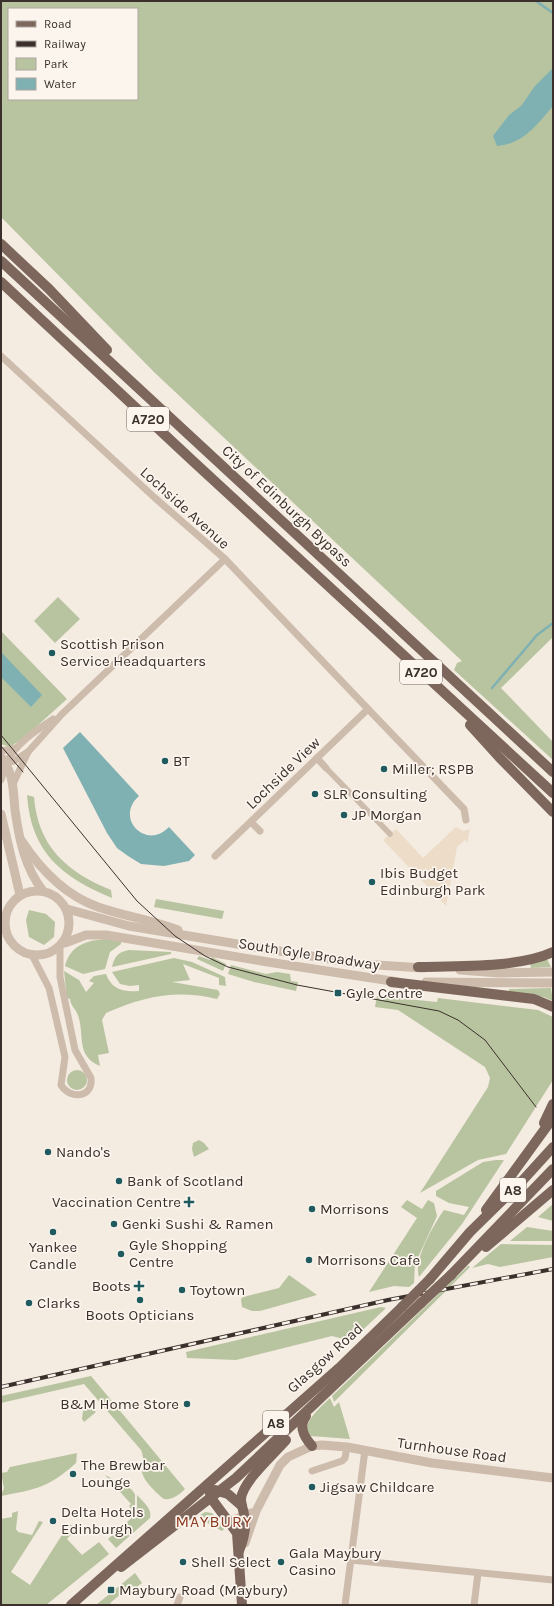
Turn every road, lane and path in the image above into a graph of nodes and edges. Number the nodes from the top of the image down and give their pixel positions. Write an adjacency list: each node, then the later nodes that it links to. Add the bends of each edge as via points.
1 (1, 244): 5 (main road, A720, via 49,289)
2 (1, 260): 5 (main road, City of Edinburgh Bypass / A720)
3 (1, 282): 7 (main road, City of Edinburgh Bypass / A720)
4 (1, 356): 6 (street, Lochside Avenue, via 149,493)
5 (158, 407): 16 (main road, City of Edinburgh Bypass / A720)
6 (225, 559): 8 (street); 9 (street, Lochside Avenue)
7 (439, 689): 19 (main road, City of Edinburgh Bypass / A720); 20 (main road, A720, via 499,757)
8 (368, 709): 13 (street, Lochside View); 22 (street, via 464,809)
9 (62, 714): 10 (street, Lochside Avenue, via 30,735); 12 (street, Lochside Avenue)
10 (17, 748): 11 (street); 14 (street, Lochside Avenue)
11 (1, 751)
12 (28, 752): 14 (street, Lochside Avenue, via 14,761); 18 (street)
13 (317, 758): 15 (street); 23 (street, Lochside View)
14 (3, 761): 17 (street, Lochside Avenue); 18 (street)
15 (326, 768): 25 (street)
16 (553, 772)
17 (1, 780)
18 (13, 784): 26 (street)
19 (553, 793)
20 (553, 812)
21 (1, 814): 29 (street)
22 (466, 820)
23 (251, 822): 24 (street); 27 (street, Lochside View)
24 (260, 831)
25 (390, 834)
26 (21, 840): 28 (street, via 27,863); 32 (street, via 36,863 53,880 74,895 97,906)
27 (215, 856)
28 (43, 891): 29 (street, via 27,892); 30 (street, South Gyle Broadway, via 57,897)
29 (20, 896): 31 (street)
30 (67, 909): 32 (street, South Gyle Broadway, via 129,926); 34 (street, via 70,928)
31 (4, 910): 33 (street)
32 (200, 937): 37 (street, South Gyle Broadway, via 361,964)
33 (6, 940): 36 (street)
34 (62, 945): 36 (street, South Gyle Broadway, via 42,955); 36 (street, via 60,977 75,1050 91,1078 87,1091 80,1095 68,1092 61,1085 65,1057 49,988); 39 (street, South Gyle Broadway, via 86,935 106,934)
35 (553, 952): 37 (main road, via 540,958 484,965)
36 (32, 955)
37 (418, 967): 38 (street, South Gyle Broadway, via 499,973)
38 (553, 972)
39 (392, 982): 40 (street, South Gyle Broadway); 41 (main road, via 534,999)
40 (553, 983)
41 (553, 1007)
42 (553, 1104): 44 (main road)
43 (553, 1118): 44 (main road)
44 (537, 1140): 48 (main road)
45 (553, 1147): 48 (main road, Glasgow Road / A8)
46 (553, 1169): 49 (main road, Glasgow Road / A8)
47 (553, 1190): 49 (main road, via 497,1239)
48 (470, 1232): 56 (main road, Glasgow Road / A8, bridge, via 430,1279 339,1368)
49 (460, 1266): 50 (main road, Glasgow Road / A8, bridge)
50 (309, 1411): 51 (main road, Glasgow Road / A8); 52 (main road, via 302,1425 305,1437)
51 (291, 1428): 59 (main road, Glasgow Road / A8); 60 (main road, A8, via 287,1439 248,1483 242,1493)
52 (312, 1446): 53 (street, Turnhouse Road); 61 (street, Turnhouse Road, via 284,1461)
53 (346, 1447): 54 (street, Turnhouse Road); 55 (street, via 345,1458 342,1461)
54 (365, 1450): 57 (street, Turnhouse Road, via 432,1463); 65 (street)
55 (312, 1470)
56 (213, 1477): 58 (main road, Glasgow Road / A8); 59 (main road)
57 (553, 1478)
58 (197, 1492): 59 (main road); 68 (main road, Glasgow Road / A8)
59 (214, 1493): 60 (main road, via 228,1494); 63 (main road); 68 (main road, Glasgow Road / A8)
60 (242, 1506): 62 (main road)
61 (256, 1511): 62 (street); 64 (street, Turnhouse Road, via 248,1539)
62 (244, 1516): 63 (street); 64 (main road, via 244,1538)
63 (229, 1522): 64 (main road, via 237,1533)
64 (240, 1551): 72 (main road)
65 (351, 1560): 66 (street); 73 (street)
66 (478, 1573): 67 (street); 74 (street)
67 (553, 1580)
68 (85, 1593): 70 (main road, Glasgow Road / A8)
69 (180, 1598): 71 (street)
70 (71, 1605)
71 (177, 1605)
72 (242, 1605)
73 (345, 1605)
74 (474, 1605)

